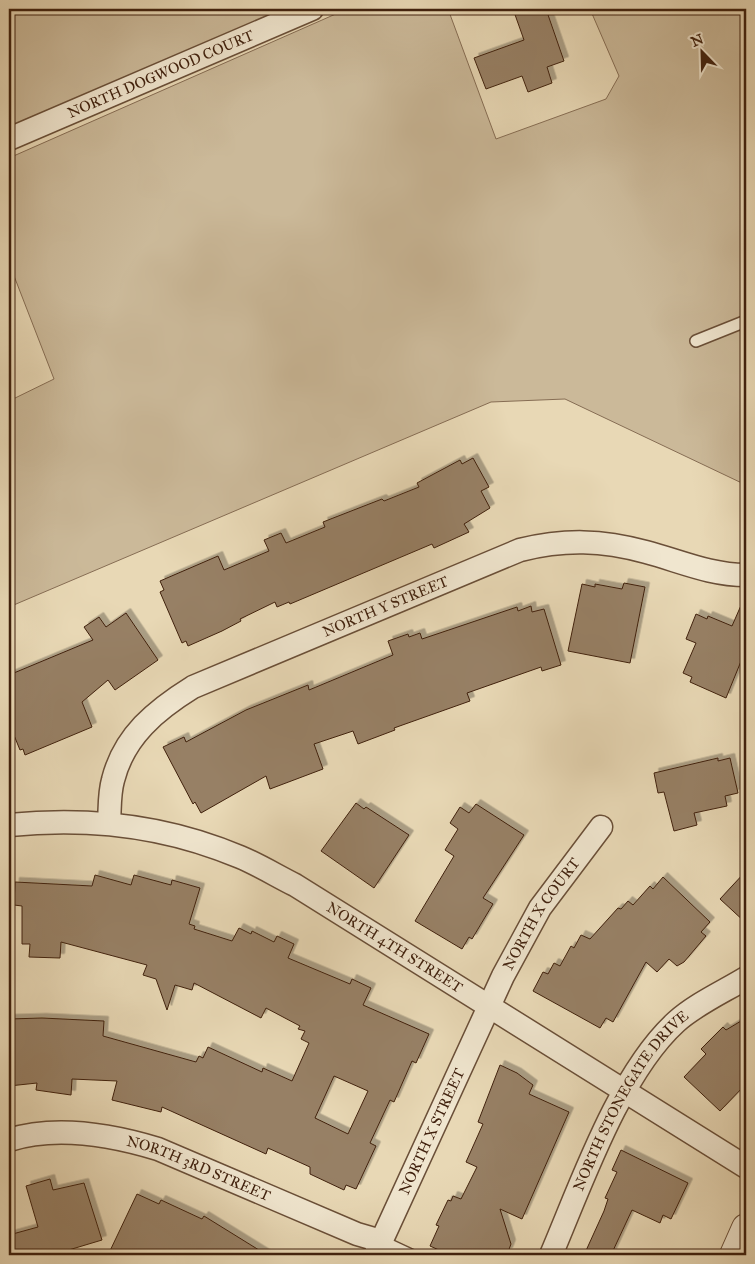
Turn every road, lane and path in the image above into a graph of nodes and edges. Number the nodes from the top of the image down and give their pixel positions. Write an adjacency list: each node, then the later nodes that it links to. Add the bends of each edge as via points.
1 (312, 9): 2 (street, NORTH DOGWOOD COURT)
2 (9, 140)
3 (746, 321): 4 (lane)
4 (696, 341)
5 (746, 576): 6 (street, NORTH Y STREET, via 700,570 621,546 571,541 520,550 193,687 166,704 143,724 126,746 112,781)
6 (108, 823): 7 (street, NORTH 4TH STREET); 10 (street, NORTH 4TH STREET, via 150,830 240,857 295,885)
7 (9, 826)
8 (601, 827): 10 (street, NORTH X COURT, via 540,908)
9 (746, 978): 11 (street, NORTH STONEGATE DRIVE, via 677,1021 654,1046)
10 (488, 1006): 11 (street, NORTH 4TH STREET); 15 (street, NORTH X STREET)
11 (625, 1091): 13 (street, NORTH 4TH STREET); 17 (street, NORTH STONEGATE DRIVE, via 600,1139)
12 (9, 1140): 15 (street, NORTH 3RD STREET, via 35,1134 71,1134 119,1138 158,1148 348,1230)
13 (746, 1167)
14 (746, 1228): 18 (street)
15 (378, 1248): 16 (lane)
16 (411, 1255)
17 (551, 1255)
18 (734, 1255)

